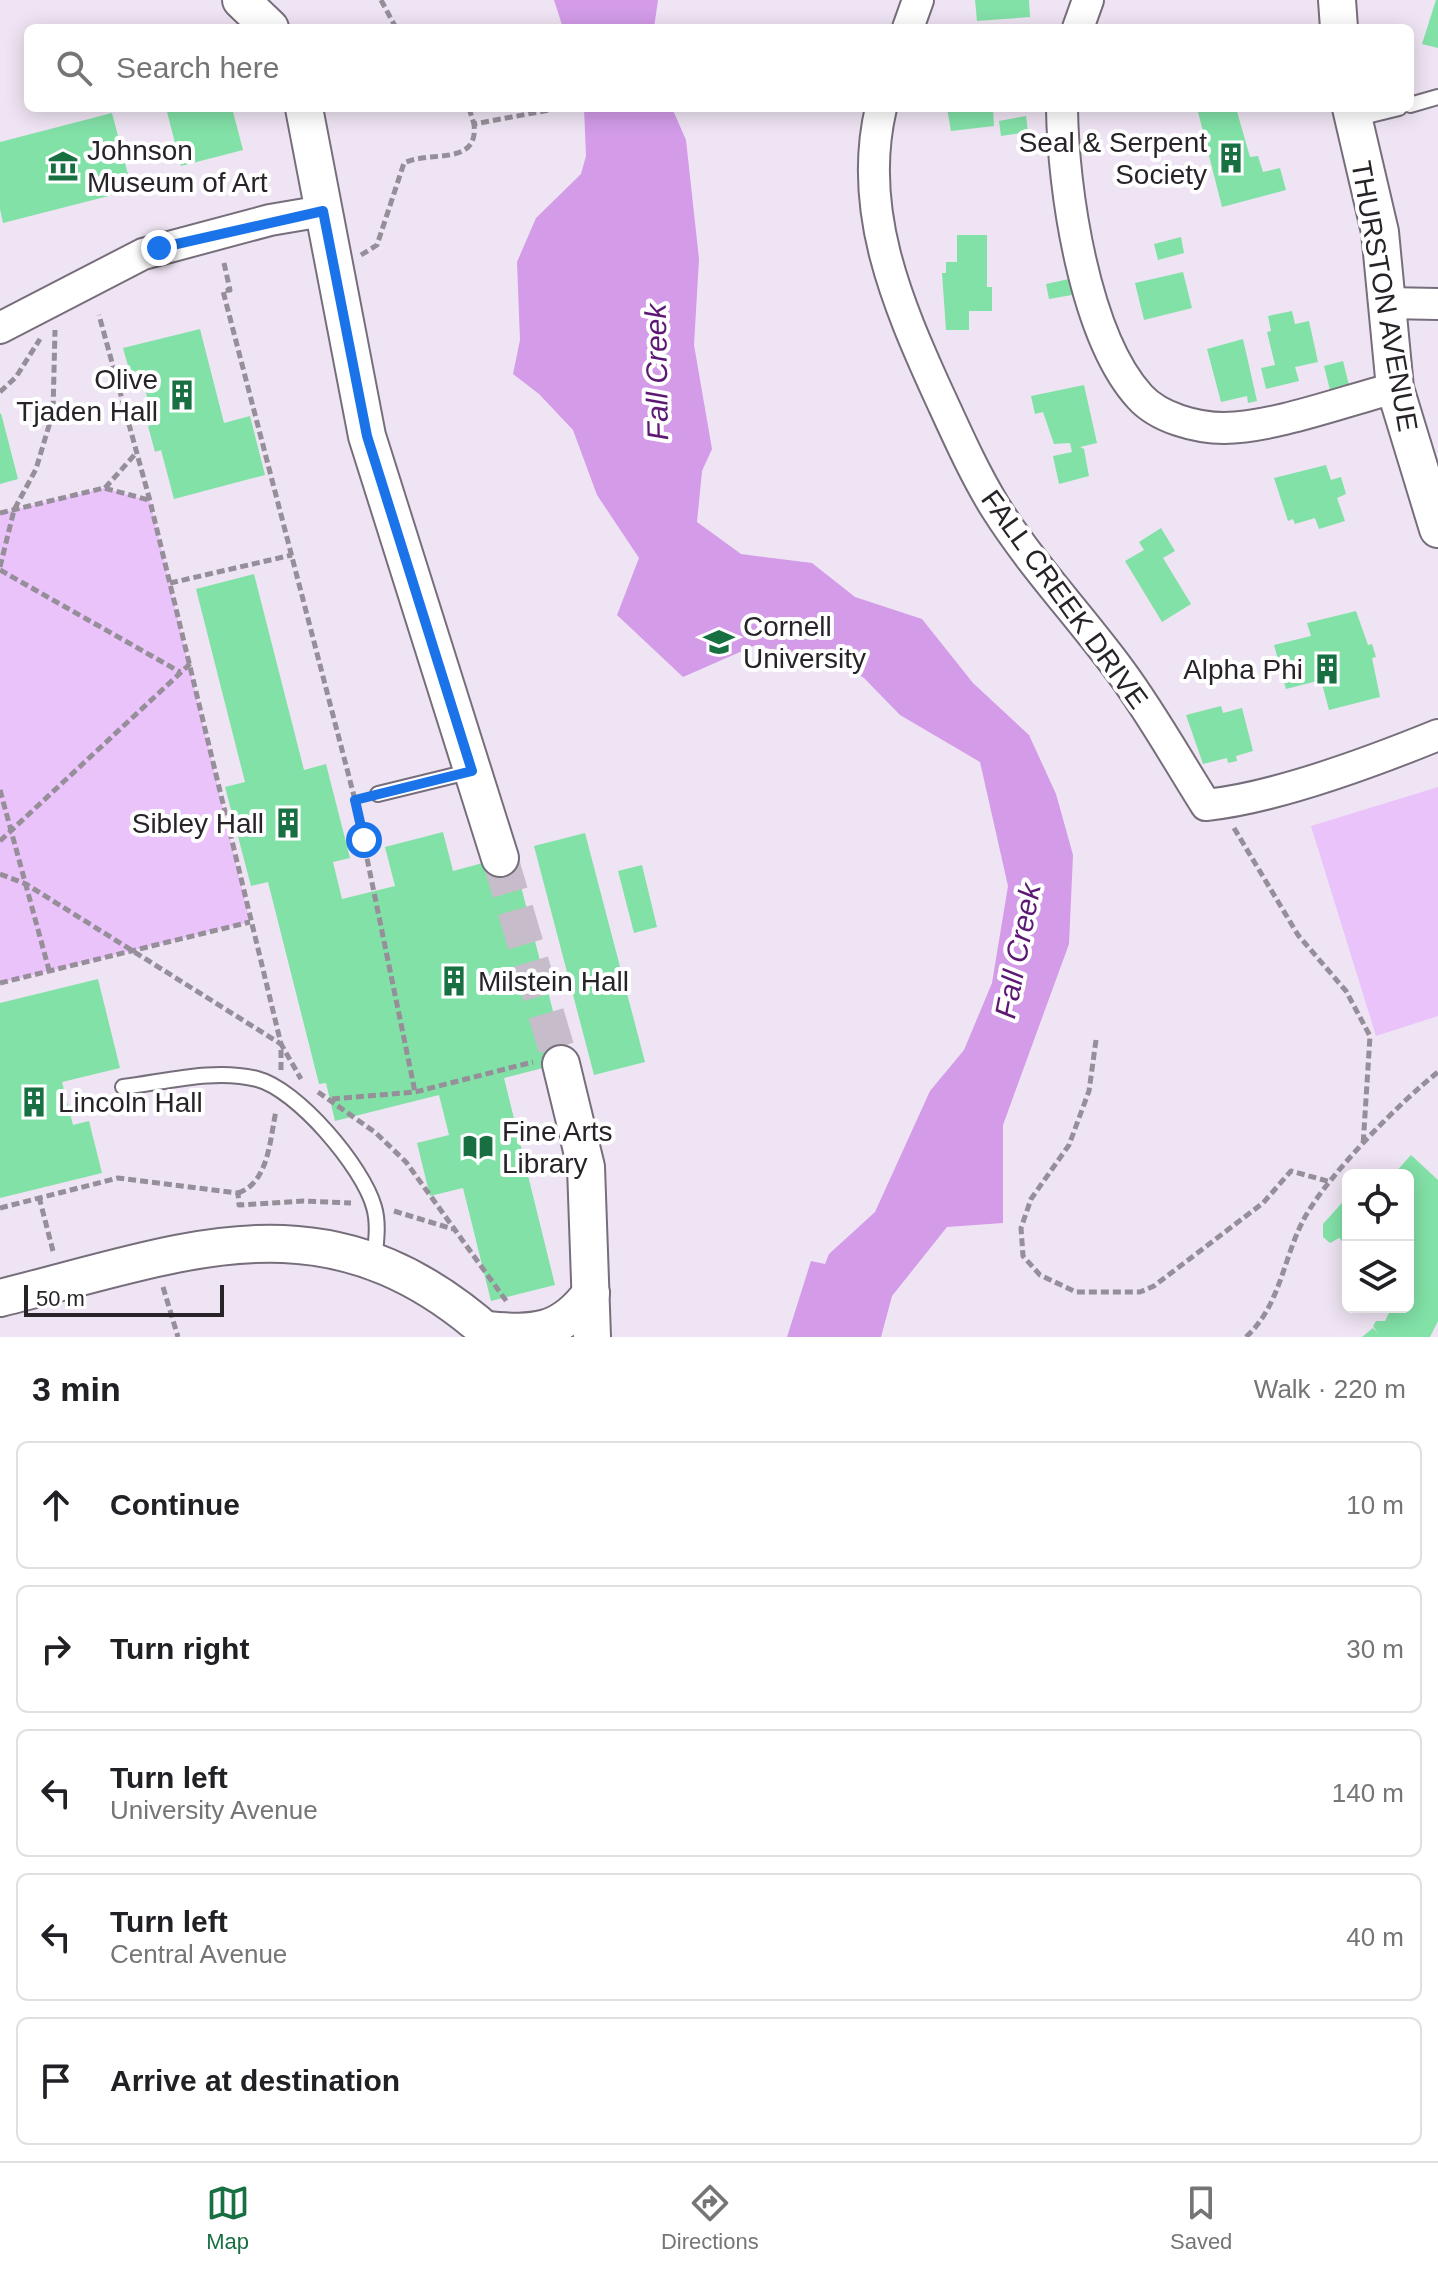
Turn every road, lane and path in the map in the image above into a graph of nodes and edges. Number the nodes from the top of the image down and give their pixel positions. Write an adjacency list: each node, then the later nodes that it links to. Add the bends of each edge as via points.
1 (241, 0): 6 (street)
2 (381, 0): 7 (path)
3 (918, 0): 8 (street)
4 (1088, 0): 9 (street)
5 (1337, 0): 10 (street)
6 (266, 24)
7 (394, 24)
8 (909, 24)
9 (1079, 24)
10 (1339, 24)
11 (1438, 97): 12 (lane)
12 (1414, 104)
13 (305, 112): 20 (street)
14 (471, 112): 19 (path)
15 (540, 112): 19 (path)
16 (880, 112): 45 (street, FALL CREEK DRIVE, via 873,155 877,229 909,328 967,456 995,507 1122,673)
17 (1062, 112): 27 (street, via 1063,159 1078,253 1106,335 1141,398 1165,414 1222,428 1275,421)
18 (1353, 113): 23 (street, THURSTON AVENUE, via 1380,232)
19 (478, 124): 21 (path, via 470,148 404,163 377,245)
20 (323, 211): 26 (street, via 151,251); 41 (street, via 367,436)
21 (348, 256)
22 (224, 263): 35 (path, via 230,290 223,291)
23 (1387, 303): 24 (street); 27 (street, THURSTON AVENUE)
24 (1438, 304)
25 (99, 315): 29 (path)
26 (0, 328)
27 (1395, 388): 32 (street, THURSTON AVENUE)
28 (0, 392): 33 (path, via 55,326 53,412 36,469)
29 (137, 452): 30 (path); 31 (path)
30 (104, 488): 31 (path); 33 (path)
31 (150, 501): 37 (path)
32 (1435, 509)
33 (14, 510): 34 (path); 36 (path)
34 (0, 513)
35 (292, 555): 37 (path); 44 (path)
36 (0, 568): 39 (path)
37 (170, 583): 38 (path)
38 (191, 663): 39 (path); 51 (path)
39 (180, 672): 46 (path)
40 (1438, 735): 45 (street, via 1267,792)
41 (472, 771): 43 (lane); 48 (street)
42 (0, 790): 46 (path)
43 (378, 794): 44 (path)
44 (355, 800): 63 (path)
45 (1206, 805): 66 (path, via 1230,820 1298,935 1358,1008 1370,1036)
46 (11, 831): 47 (path); 50 (path)
47 (0, 841)
48 (500, 858)
49 (0, 874): 50 (path)
50 (26, 884): 52 (path); 53 (path)
51 (250, 922): 52 (path); 56 (path)
52 (133, 950): 53 (path); 56 (path)
53 (49, 970): 54 (path)
54 (0, 983)
55 (1096, 1040): 67 (path, via 1089,1091 1069,1145 1031,1199 1021,1228 1023,1256 1040,1275 1076,1292 1140,1292 1184,1266 1252,1212 1291,1171)
56 (281, 1044): 59 (path); 60 (path)
57 (552, 1062): 63 (path); 76 (street, via 586,1167)
58 (1438, 1072): 66 (path)
59 (281, 1079)
60 (303, 1083)
61 (123, 1087): 75 (lane, via 228,1076 258,1079 281,1090 365,1184 376,1215)
62 (316, 1091): 65 (path)
63 (415, 1092): 65 (path)
64 (279, 1099): 68 (path, via 262,1170)
65 (330, 1099): 73 (path, via 390,1144)
66 (1363, 1146): 67 (path)
67 (1331, 1182): 83 (path, via 1301,1225 1271,1307)
68 (238, 1193): 69 (path, via 125,1178); 70 (path, via 239,1205)
69 (39, 1197): 71 (path); 74 (path)
70 (364, 1204)
71 (0, 1208)
72 (384, 1208): 73 (path)
73 (454, 1230): 79 (path, via 494,1288)
74 (53, 1251)
75 (374, 1262): 77 (street, via 308,1244 222,1246); 80 (street, via 433,1292)
76 (591, 1293): 80 (street, via 577,1312 551,1328); 82 (street)
77 (0, 1298)
78 (171, 1308): 81 (path)
79 (519, 1309)
80 (490, 1334)
81 (178, 1337)
82 (592, 1337)
83 (1246, 1337)

